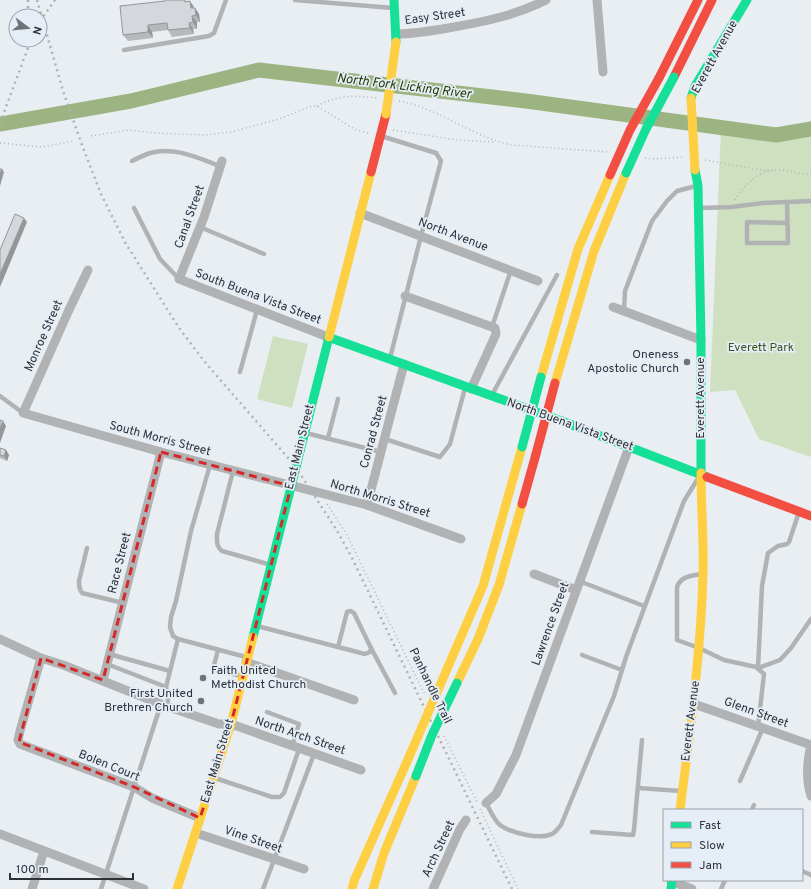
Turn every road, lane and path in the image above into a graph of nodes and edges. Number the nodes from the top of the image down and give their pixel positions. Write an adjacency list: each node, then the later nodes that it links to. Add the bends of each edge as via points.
1 (226, 0): 10 (lane, via 214,33 209,36)
2 (295, 0): 8 (lane)
3 (546, 0): 9 (street, Easy Street, via 512,15)
4 (597, 0): 11 (street)
5 (747, 0): 28 (main road, Everett Avenue, bridge, via 695,86 692,98)
6 (698, 1): 130 (main road, bridge, via 630,130 578,249 483,586)
7 (710, 3): 125 (main road, bridge, via 646,129 594,251 499,585 478,639 432,735)
8 (394, 4): 9 (main road, East Main Street)
9 (396, 38): 15 (main road, East Main Street, bridge, via 386,114)
10 (124, 50)
11 (603, 72)
12 (382, 99): 14 (path, via 342,96)
13 (395, 101): 18 (path, via 409,103 435,113)
14 (317, 106): 15 (path, via 354,129); 16 (path, via 232,132 205,135 129,130)
15 (381, 132): 18 (path); 34 (main road, East Main Street); 37 (lane, via 436,153 441,161)
16 (91, 136)
17 (72, 141): 19 (path, via 42,147)
18 (497, 142): 20 (path)
19 (0, 143)
20 (614, 153)
21 (645, 158): 22 (path)
22 (689, 158)
23 (702, 159): 26 (path)
24 (132, 161): 25 (lane, via 150,153 170,151)
25 (221, 164): 36 (street, Canal Street)
26 (768, 171): 27 (path, via 782,170); 31 (path, via 751,181 738,194)
27 (811, 175)
28 (698, 186): 33 (main road, Everett Avenue); 47 (lane, via 677,191 652,221 625,291)
29 (811, 201): 30 (lane)
30 (787, 202): 31 (lane, via 763,202); 35 (lane)
31 (731, 207): 33 (lane)
32 (134, 208): 42 (lane, via 160,259)
33 (698, 208): 50 (main road, Everett Avenue)
34 (360, 213): 37 (street, North Avenue); 49 (main road, East Main Street)
35 (787, 223): 35 (lane, via 788,243 747,242 747,222)
36 (200, 227): 38 (lane); 42 (street, Canal Street)
37 (421, 236): 40 (street, North Avenue); 44 (lane)
38 (264, 254)
39 (88, 270): 58 (street, Monroe Street)
40 (511, 270): 43 (street, North Avenue); 48 (lane)
41 (557, 275): 56 (lane)
42 (179, 279): 46 (street, South Buena Vista Street)
43 (538, 280)
44 (405, 296): 48 (street); 51 (lane)
45 (613, 308): 47 (street)
46 (257, 310): 49 (street, South Buena Vista Street); 53 (lane)
47 (624, 311): 50 (street)
48 (492, 327): 54 (street, via 495,328 496,334)
49 (328, 337): 51 (main road, North Buena Vista Street); 59 (main road, East Main Street)
50 (701, 340): 67 (main road, Everett Avenue)
51 (390, 358): 52 (main road, North Buena Vista Street)
52 (404, 364): 54 (main road, North Buena Vista Street); 61 (street, Conrad Street)
53 (240, 372)
54 (468, 388): 56 (main road, North Buena Vista Street); 61 (lane, via 450,444 440,456)
55 (0, 396): 58 (lane)
56 (491, 396): 62 (main road, North Buena Vista Street)
57 (338, 399): 60 (lane)
58 (23, 413): 63 (street, South Morris Street)
59 (304, 432): 60 (lane); 68 (main road, East Main Street)
60 (328, 438): 64 (lane)
61 (385, 438): 64 (street, Conrad Street)
62 (629, 447): 67 (main road, North Buena Vista Street); 78 (street, Lawrence Street)
63 (161, 452): 65 (street, South Morris Street); 80 (street, Race Street)
64 (381, 452): 70 (street, Conrad Street)
65 (210, 465): 66 (street, South Morris Street); 85 (lane, via 191,531 171,617 170,627)
66 (233, 471): 68 (street, South Morris Street); 75 (lane, via 218,534 218,548 222,552)
67 (701, 475): 71 (main road, North Buena Vista Street); 76 (main road, Everett Avenue); 81 (lane, via 684,501)
68 (291, 486): 69 (street, North Morris Street); 75 (main road, East Main Street)
69 (320, 494): 70 (street, North Morris Street); 102 (path, Panhandle Trail, via 347,535)
70 (367, 505): 73 (street, North Morris Street)
71 (799, 511): 72 (main road, North Buena Vista Street); 95 (lane, via 789,542 768,553 762,586)
72 (811, 516)
73 (461, 539)
74 (87, 548): 80 (lane, via 78,586 80,590)
75 (271, 565): 83 (main road, East Main Street)
76 (703, 573): 88 (main road, Everett Avenue); 88 (lane, via 685,577 677,587 677,640)
77 (534, 574): 79 (street)
78 (579, 581): 79 (street, Lawrence Street); 81 (lane)
79 (576, 590): 121 (street, Lawrence Street, via 516,755 496,794)
80 (123, 603): 90 (street, Race Street)
81 (644, 606): 96 (lane)
82 (811, 619): 95 (lane, via 780,660)
83 (256, 625): 86 (lane); 93 (main road, East Main Street)
84 (0, 639): 92 (street, North Arch Street)
85 (178, 639): 89 (lane); 97 (lane)
86 (338, 647): 87 (lane, via 365,654 370,652); 87 (lane, via 347,612 351,611 354,612)
87 (371, 648): 101 (lane)
88 (699, 648): 95 (lane, via 724,660); 104 (main road, Everett Avenue)
89 (218, 650): 93 (lane); 98 (lane, via 213,668)
90 (109, 654): 94 (street, Race Street); 97 (lane)
91 (582, 655): 96 (lane)
92 (41, 658): 99 (street, North Arch Street); 117 (street, Bolen Court, via 19,742 23,746)
93 (247, 660): 98 (main road, East Main Street); 103 (street)
94 (107, 664): 99 (street, Race Street); 100 (lane)
95 (758, 668): 108 (lane, via 764,674)
96 (622, 670): 121 (lane, via 565,817 555,831 547,836 538,837 511,830 499,824)
97 (170, 671): 100 (lane)
98 (243, 676): 107 (main road, East Main Street)
99 (103, 680): 105 (street, North Arch Street)
100 (166, 687): 105 (lane, via 168,700)
101 (396, 693)
102 (425, 696)
103 (354, 700)
104 (694, 704): 108 (street, Glenn Street); 119 (main road, Everett Avenue)
105 (164, 705): 107 (street, North Arch Street, via 218,724); 117 (lane)
106 (267, 712): 112 (lane, via 299,724)
107 (230, 724): 112 (street, North Arch Street); 115 (main road, East Main Street)
108 (761, 728): 111 (street, Glenn Street); 116 (lane)
109 (442, 731): 145 (path, Panhandle Trail)
110 (642, 740): 118 (lane)
111 (811, 745): 120 (street, via 808,761)
112 (296, 747): 113 (street, North Arch Street); 115 (lane, via 284,794 280,797 272,797)
113 (314, 754): 114 (street, North Arch Street); 131 (lane)
114 (361, 770)
115 (214, 777): 123 (main road, East Main Street)
116 (740, 780)
117 (134, 788): 123 (street, Bolen Court); 134 (lane)
118 (638, 788): 119 (lane); 126 (lane, via 632,835)
119 (683, 791): 122 (main road, Everett Avenue)
120 (811, 796)
121 (486, 804)
122 (680, 809)
123 (200, 818): 127 (main road, East Main Street)
124 (466, 820): 144 (street, Arch Street)
125 (394, 828): 133 (main road); 143 (main road)
126 (592, 832)
127 (196, 833): 131 (street, Vine Street); 139 (main road, East Main Street)
128 (0, 834): 129 (street)
129 (44, 851): 134 (street); 136 (street)
130 (367, 853): 141 (main road); 142 (main road)
131 (274, 859): 132 (street, Vine Street); 140 (lane)
132 (304, 869)
133 (388, 870)
134 (106, 874): 137 (lane); 138 (street)
135 (671, 883): 146 (street)
136 (32, 889)
137 (101, 889)
138 (144, 889)
139 (178, 889)
140 (263, 889)
141 (352, 889)
142 (361, 889)
143 (373, 889)
144 (433, 889)
145 (518, 889)
146 (692, 889)

